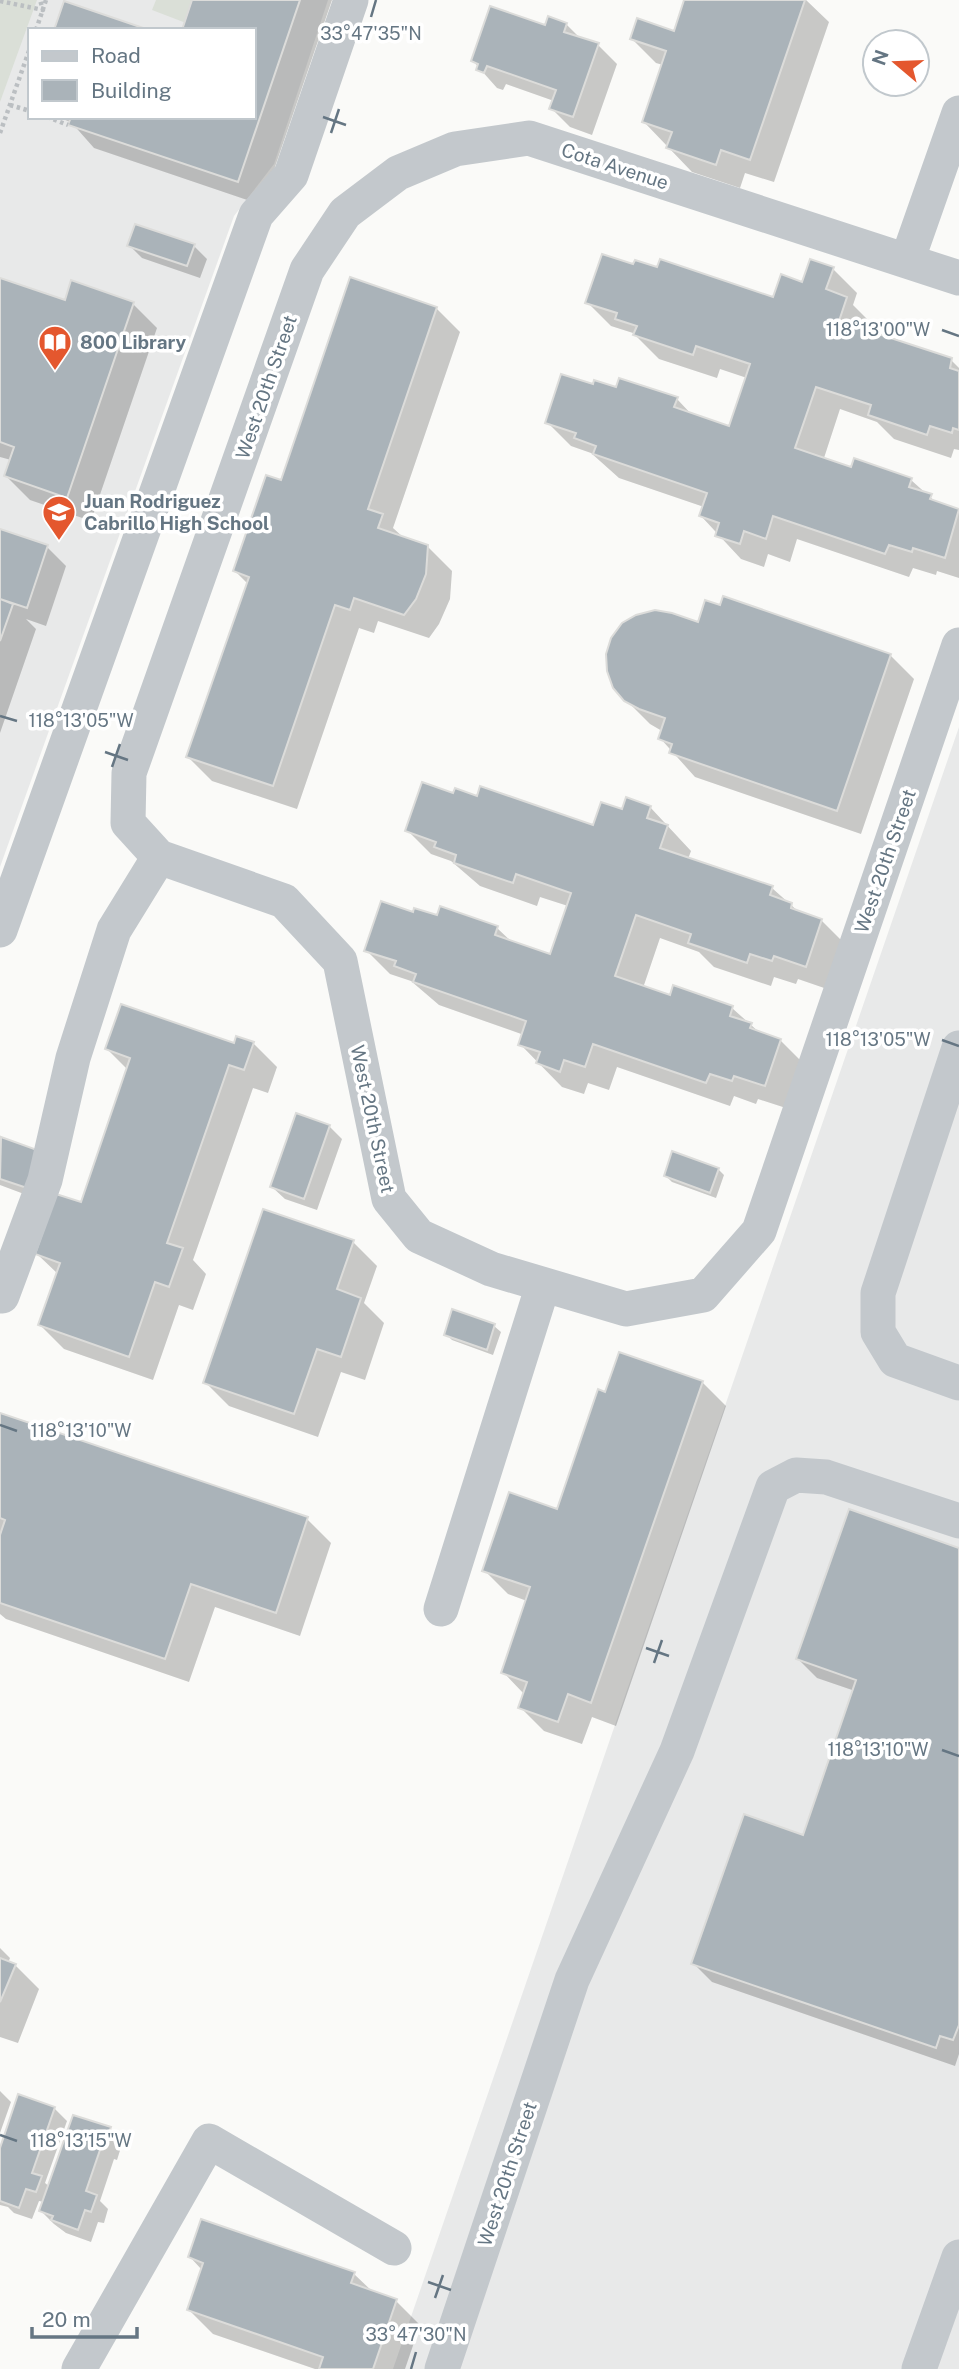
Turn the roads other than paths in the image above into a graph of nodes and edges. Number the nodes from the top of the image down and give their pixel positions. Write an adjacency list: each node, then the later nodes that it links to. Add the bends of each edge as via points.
1 (351, 0): 8 (street, via 291,175 256,215)
2 (959, 113): 3 (street)
3 (907, 261): 4 (street, Cota Avenue, via 529,138 455,149 398,173 345,213); 5 (street, Cota Avenue)
4 (307, 270): 7 (street, West 20th Street, via 130,773 128,823)
5 (959, 278)
6 (959, 645): 10 (street, West 20th Street, via 759,1231 703,1294 626,1309)
7 (159, 857): 10 (street, West 20th Street, via 284,901 340,961 388,1199 419,1236 491,1269); 11 (street, via 114,930 73,1058 45,1180)
8 (0, 930)
9 (959, 1048): 12 (street, via 878,1293 878,1332 895,1360)
10 (543, 1285): 14 (street)
11 (2, 1296)
12 (959, 1383)
13 (959, 1521): 18 (street, West 20th Street, via 826,1476 796,1475 773,1487 677,1751 572,1980)
14 (442, 1609)
15 (394, 2248): 17 (street, via 209,2141)
16 (959, 2257): 19 (street)
17 (79, 2369)
18 (442, 2369)
19 (919, 2369)

